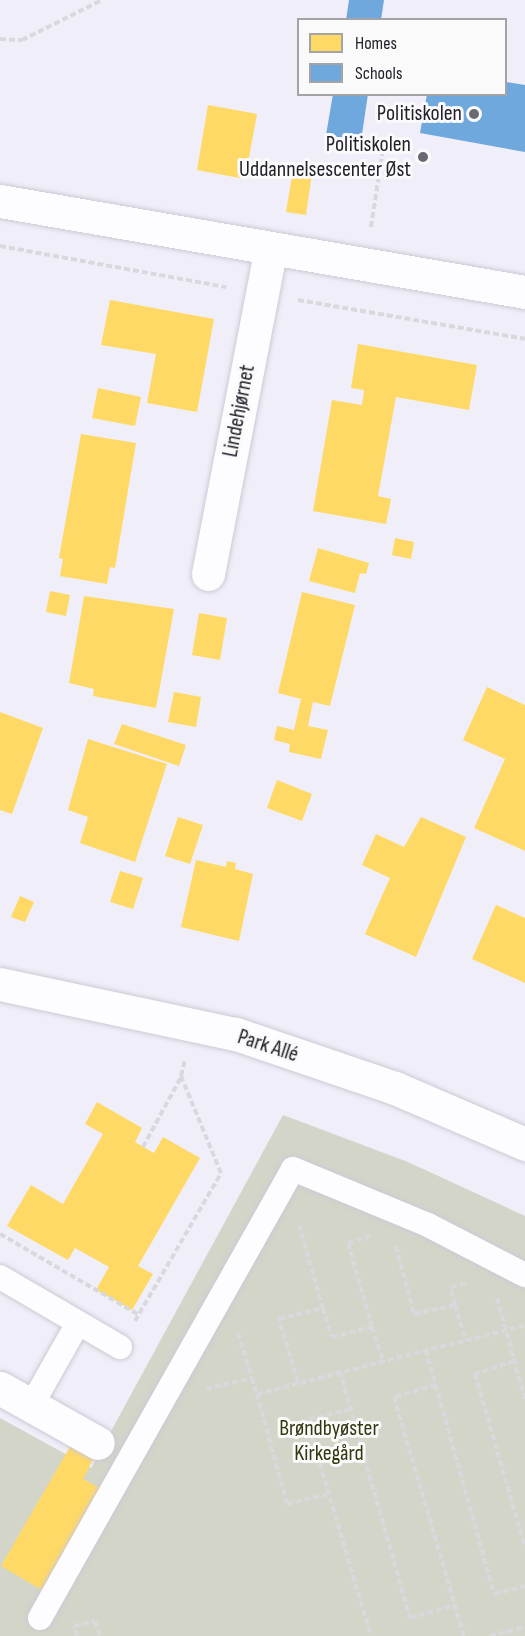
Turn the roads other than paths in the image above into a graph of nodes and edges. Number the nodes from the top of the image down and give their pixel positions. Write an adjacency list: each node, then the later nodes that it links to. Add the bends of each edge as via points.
1 (0, 201): 2 (street)
2 (271, 248): 3 (street); 4 (street, Lindehjørnet)
3 (525, 292)
4 (208, 574)
5 (0, 984): 6 (street, Park Allé, via 236,1034 395,1088)
6 (525, 1144)
7 (525, 1275): 14 (lane, via 488,1265 293,1169)
8 (0, 1277): 9 (lane)
9 (78, 1323): 10 (lane); 12 (lane)
10 (120, 1347)
11 (0, 1388): 12 (street)
12 (31, 1406): 13 (street)
13 (98, 1443): 14 (lane)
14 (129, 1460): 15 (lane)
15 (40, 1618)

